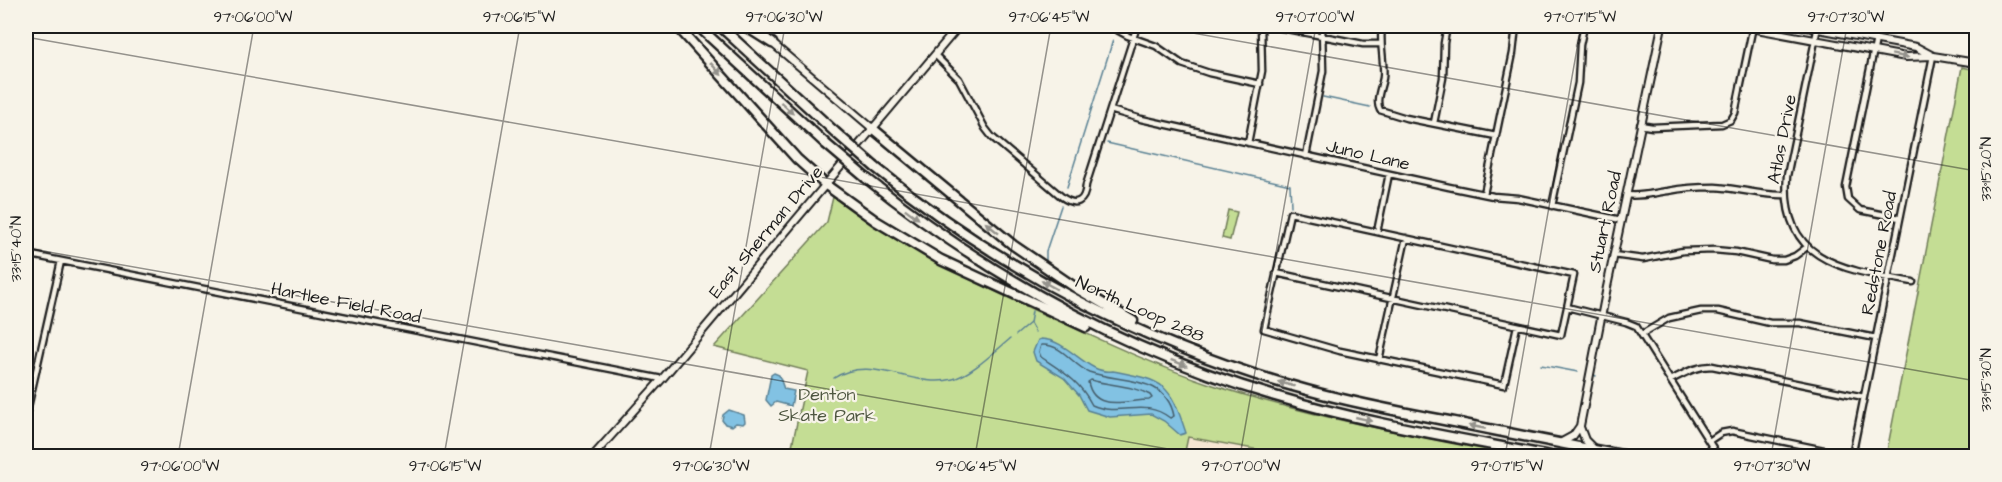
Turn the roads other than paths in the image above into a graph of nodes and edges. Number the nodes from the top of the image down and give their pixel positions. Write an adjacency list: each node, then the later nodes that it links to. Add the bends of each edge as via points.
1 (677, 26): 40 (highway, one-way to 40, via 797,159)
2 (698, 26): 62 (highway, North Loop 288, one-way to 62, bridge, via 826,144 931,228 1062,309)
3 (720, 26): 63 (highway, North Loop 288, one-way to 3, bridge, via 1102,313 1016,266 949,223 875,167)
4 (745, 26): 25 (highway)
5 (755, 26): 25 (street)
6 (959, 26): 28 (street, East Sherman Drive)
7 (1110, 26): 22 (street)
8 (1137, 26): 22 (street)
9 (1261, 26): 31 (street)
10 (1272, 26): 21 (street)
11 (1322, 26): 21 (street)
12 (1382, 26): 26 (street)
13 (1447, 26): 33 (street)
14 (1516, 26): 36 (street)
15 (1584, 26): 44 (street, via 1578,83)
16 (1662, 26): 34 (street, Stuart Road)
17 (1740, 26): 19 (street)
18 (1802, 26): 20 (street)
19 (1753, 27): 24 (street); 34 (street, via 1731,120 1719,124)
20 (1818, 27): 23 (street); 24 (street, Atlas Drive)
21 (1321, 35): 26 (street); 38 (street, via 1323,71)
22 (1133, 38): 31 (street, via 1156,46 1182,64); 32 (street)
23 (1876, 39): 27 (street); 29 (street, via 1916,47)
24 (1815, 40): 27 (street); 43 (street, Atlas Drive)
25 (772, 43): 35 (street)
26 (1380, 44): 33 (street, via 1383,72 1379,108)
27 (1874, 50): 29 (street, one-way to 29, via 1906,57); 45 (street, via 1846,187 1848,199 1860,210)
28 (935, 55): 32 (street, via 959,79 996,141 1067,200 1075,202 1085,195); 35 (street, East Sherman Drive)
29 (1932, 56): 30 (street); 45 (street, Redstone Road)
30 (1977, 63)
31 (1260, 84): 37 (street)
32 (1110, 110): 37 (street, Juno Lane)
33 (1434, 123): 36 (street)
34 (1640, 125): 42 (street, Stuart Road)
35 (872, 128): 40 (street, East Sherman Drive); 63 (highway, one-way to 35, via 1041,266)
36 (1496, 136): 41 (street)
37 (1248, 143): 38 (street, Juno Lane)
38 (1306, 156): 39 (street, Juno Lane)
39 (1389, 174): 41 (street, Juno Lane); 47 (street)
40 (826, 185): 62 (highway, via 941,260 1085,327); 65 (street, East Sherman Drive)
41 (1484, 194): 44 (street, Juno Lane)
42 (1626, 195): 43 (street, via 1716,187); 46 (street, Stuart Road)
43 (1785, 195): 49 (street, Atlas Drive, via 1792,224)
44 (1552, 206): 46 (street, Juno Lane)
45 (1900, 218): 54 (street, Redstone Road)
46 (1621, 220): 51 (street, Stuart Road)
47 (1377, 232): 48 (street); 53 (street, via 1290,213)
48 (1406, 238): 56 (street); 57 (street, via 1574,275)
49 (1807, 247): 51 (street, via 1784,260 1714,250 1643,259); 54 (street, Atlas Drive, via 1835,265)
50 (26, 254): 52 (street, Hartlee Field Road)
51 (1613, 255): 58 (street, Stuart Road)
52 (61, 261): 65 (street, Hartlee Field Road); 68 (street)
53 (1276, 273): 56 (street); 64 (street, via 1264,329)
54 (1888, 277): 55 (street, Atlas Drive); 61 (street, Redstone Road)
55 (1913, 282)
56 (1393, 298): 59 (street); 64 (street)
57 (1567, 307): 58 (street); 59 (street, via 1561,335)
58 (1601, 315): 60 (street, via 1636,326); 69 (street, Stuart Road)
59 (1517, 326): 64 (street, via 1504,385)
60 (1642, 334): 61 (street, via 1669,318 1701,310); 66 (street)
61 (1876, 338): 67 (street, Redstone Road)
62 (1131, 343): 74 (highway, North Loop 288, one-way to 74, via 1286,399 1367,420)
63 (1183, 348): 71 (highway, North Loop 288, one-way to 63, via 1326,395)
64 (1379, 360)
65 (662, 379): 73 (street, East Sherman Drive)
66 (1671, 380): 67 (street, via 1691,369 1712,366); 70 (street)
67 (1864, 397): 77 (street, Redstone Road)
68 (26, 416)
69 (1580, 426): 71 (street, via 1568,440); 72 (street, via 1588,445)
70 (1709, 441): 76 (street); 77 (street, via 1732,431)
71 (1558, 443): 72 (highway, North Loop 288)
72 (1596, 450): 75 (highway, North Loop 288)
73 (593, 456)
74 (1550, 456)
75 (1627, 456)
76 (1718, 456)
77 (1852, 456)

